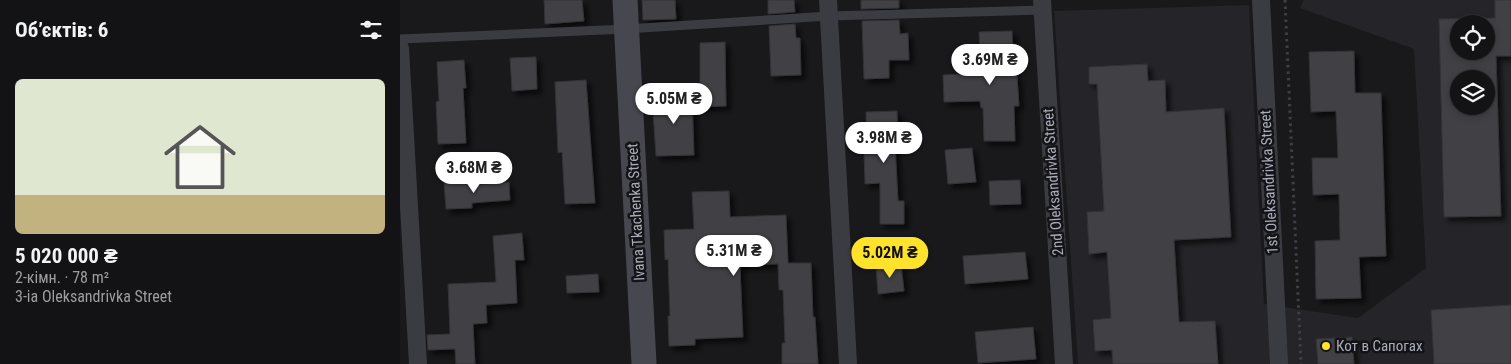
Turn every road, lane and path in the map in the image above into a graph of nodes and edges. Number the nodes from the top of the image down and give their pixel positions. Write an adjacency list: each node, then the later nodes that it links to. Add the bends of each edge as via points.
1 (625, 0): 6 (main road, Ivana Tkachenka Street)
2 (1261, 0): 13 (street, 1st Oleksandrivka Street)
3 (1285, 0): 14 (path)
4 (1042, 5): 5 (lane); 12 (street, 2nd Oleksandrivka Street)
5 (828, 8): 6 (lane); 11 (street)
6 (626, 29): 7 (lane); 10 (main road, Ivana Tkachenka Street)
7 (400, 39)
8 (400, 48): 9 (street)
9 (418, 364)
10 (644, 364)
11 (848, 364)
12 (1064, 364)
13 (1279, 364)
14 (1301, 364)

